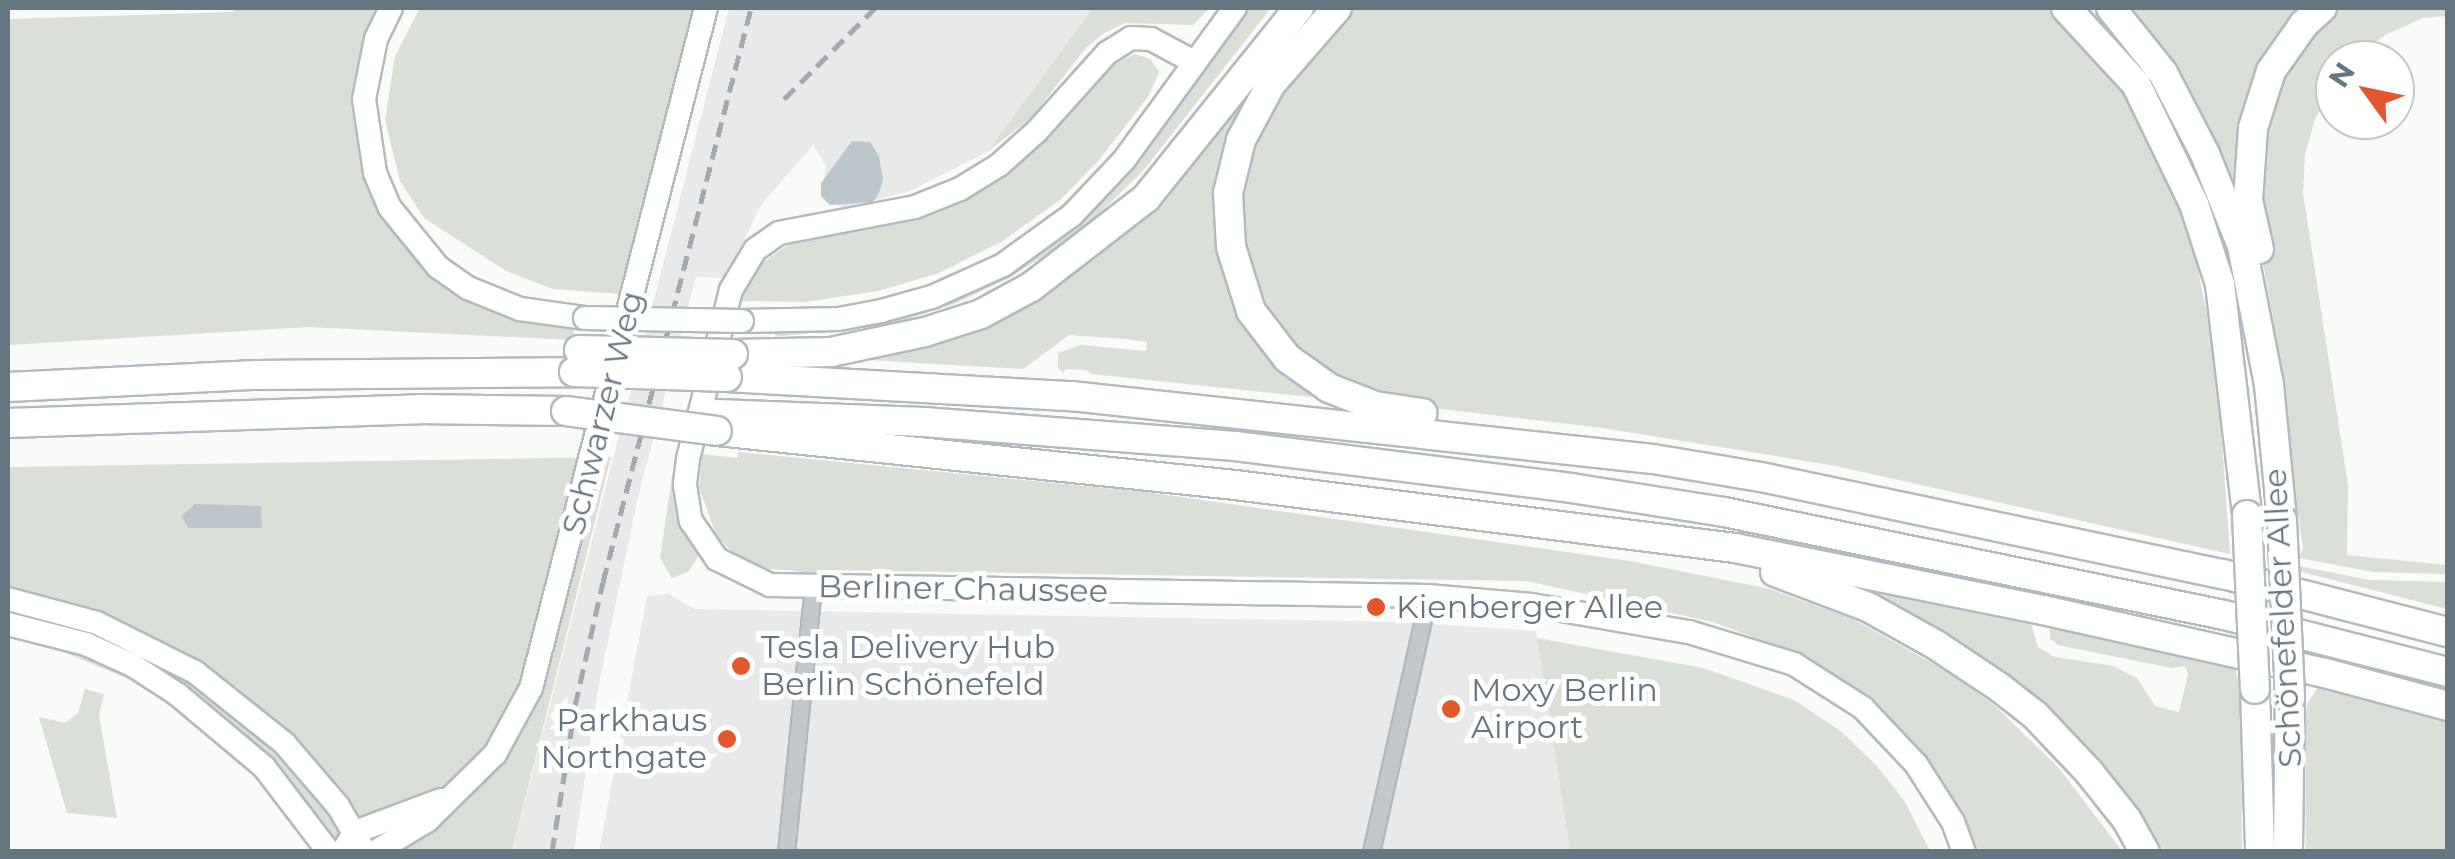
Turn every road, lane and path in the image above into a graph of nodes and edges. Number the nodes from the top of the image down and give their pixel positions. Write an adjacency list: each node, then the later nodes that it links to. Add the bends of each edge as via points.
1 (391, 8): 9 (street, bridge, via 376,39 364,98 375,173 390,208 438,267 468,288 520,309 585,318 839,319 932,298 1003,265 1072,215)
2 (706, 8): 25 (street, Schwarzer Weg, via 531,688 495,754)
3 (1235, 8): 9 (street)
4 (1300, 8): 10 (highway, via 1146,198 1031,287 981,314 926,332)
5 (1338, 8): 15 (highway, via 1271,84 1233,166 1231,247 1250,311 1286,358 1329,388 1375,406 1560,434)
6 (2066, 8): 35 (highway, bridge, via 2136,84 2194,204 2220,284 2246,515)
7 (2112, 8): 11 (highway, via 2163,73 2224,196 2242,246)
8 (2322, 8): 11 (highway, via 2271,71 2252,128 2248,200 2268,324)
9 (1194, 62): 17 (street, Berliner Chaussee, via 1151,39 1132,38 1107,52 1037,132 960,189 915,207 780,233 755,250 738,274 720,329 688,459 687,505 699,538 717,559 760,583)
10 (730, 365): 12 (highway, bridge, via 576,361); 15 (highway)
11 (2269, 385): 24 (highway, Schönefelder Allee, bridge)
12 (8, 387)
13 (717, 422): 14 (highway, bridge, via 566,411 380,410); 16 (highway); 22 (highway, via 924,422 1216,444 1571,488 1724,512 2204,611)
14 (8, 423)
15 (1653, 460): 21 (highway, via 2222,574)
16 (1503, 521): 23 (highway, via 1735,548 1928,584); 34 (highway, via 1762,568 1868,607 1963,661 2035,715 2090,772)
17 (813, 586): 18 (street, Berliner Chaussee); 31 (street)
18 (1428, 596): 32 (street); 33 (street, Berliner Chaussee, via 1529,604 1689,632 1794,664 1894,735 1936,793)
19 (8, 598): 27 (street, via 97,623 196,672 284,743)
20 (8, 624): 28 (street, via 86,644 177,694 264,767)
21 (2448, 632)
22 (2448, 672)
23 (2448, 706)
24 (2291, 752): 36 (highway, Schönefelder Allee); 37 (highway)
25 (454, 795): 26 (street, Schwarzer Weg); 27 (street, Schwarzer Weg)
26 (428, 820): 29 (street, Schwarzer Weg); 30 (street)
27 (354, 845)
28 (328, 852)
29 (375, 852)
30 (404, 852)
31 (786, 852)
32 (1371, 852)
33 (1964, 852)
34 (2145, 852)
35 (2260, 852)
36 (2288, 852)
37 (2298, 852)

